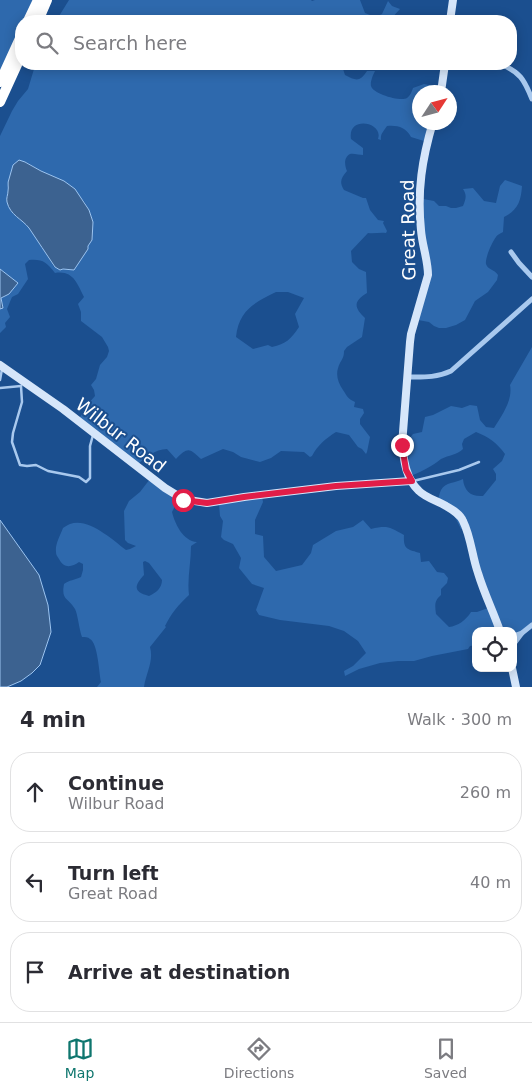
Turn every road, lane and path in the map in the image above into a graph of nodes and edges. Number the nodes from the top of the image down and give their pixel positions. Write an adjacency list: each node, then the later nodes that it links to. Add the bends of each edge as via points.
1 (38, 0): 4 (highway)
2 (48, 0): 5 (highway)
3 (453, 0): 6 (street)
4 (31, 15)
5 (41, 15)
6 (451, 15)
7 (15, 49): 11 (highway)
8 (15, 69): 14 (highway)
9 (444, 70): 12 (street)
10 (512, 70): 13 (street, via 526,84)
11 (0, 82)
12 (442, 85)
13 (532, 99)
14 (0, 102)
15 (431, 130): 20 (street, Great Road, via 420,181 420,218 428,276 411,334)
16 (511, 252): 17 (street)
17 (532, 278)
18 (532, 298): 20 (street, via 451,371 432,377)
19 (1, 366): 21 (lane); 22 (street, Wilbur Road)
20 (407, 377): 27 (street, Great Road, via 402,445 406,470)
21 (0, 380)
22 (30, 385): 23 (lane); 25 (street, Wilbur Road)
23 (21, 386): 24 (lane); 25 (lane, via 22,402 12,442 20,465 79,477 86,482 90,478 90,446)
24 (0, 388)
25 (94, 432): 27 (street, Wilbur Road, via 170,491 191,502 207,503 336,486)
26 (479, 462): 27 (lane)
27 (412, 481): 29 (street, Great Road, via 419,492 454,510 462,519 484,593)
28 (532, 625): 30 (street)
29 (498, 627)
30 (522, 633): 31 (street); 32 (street)
31 (517, 635)
32 (517, 640)
33 (513, 672): 34 (street)
34 (516, 687)

